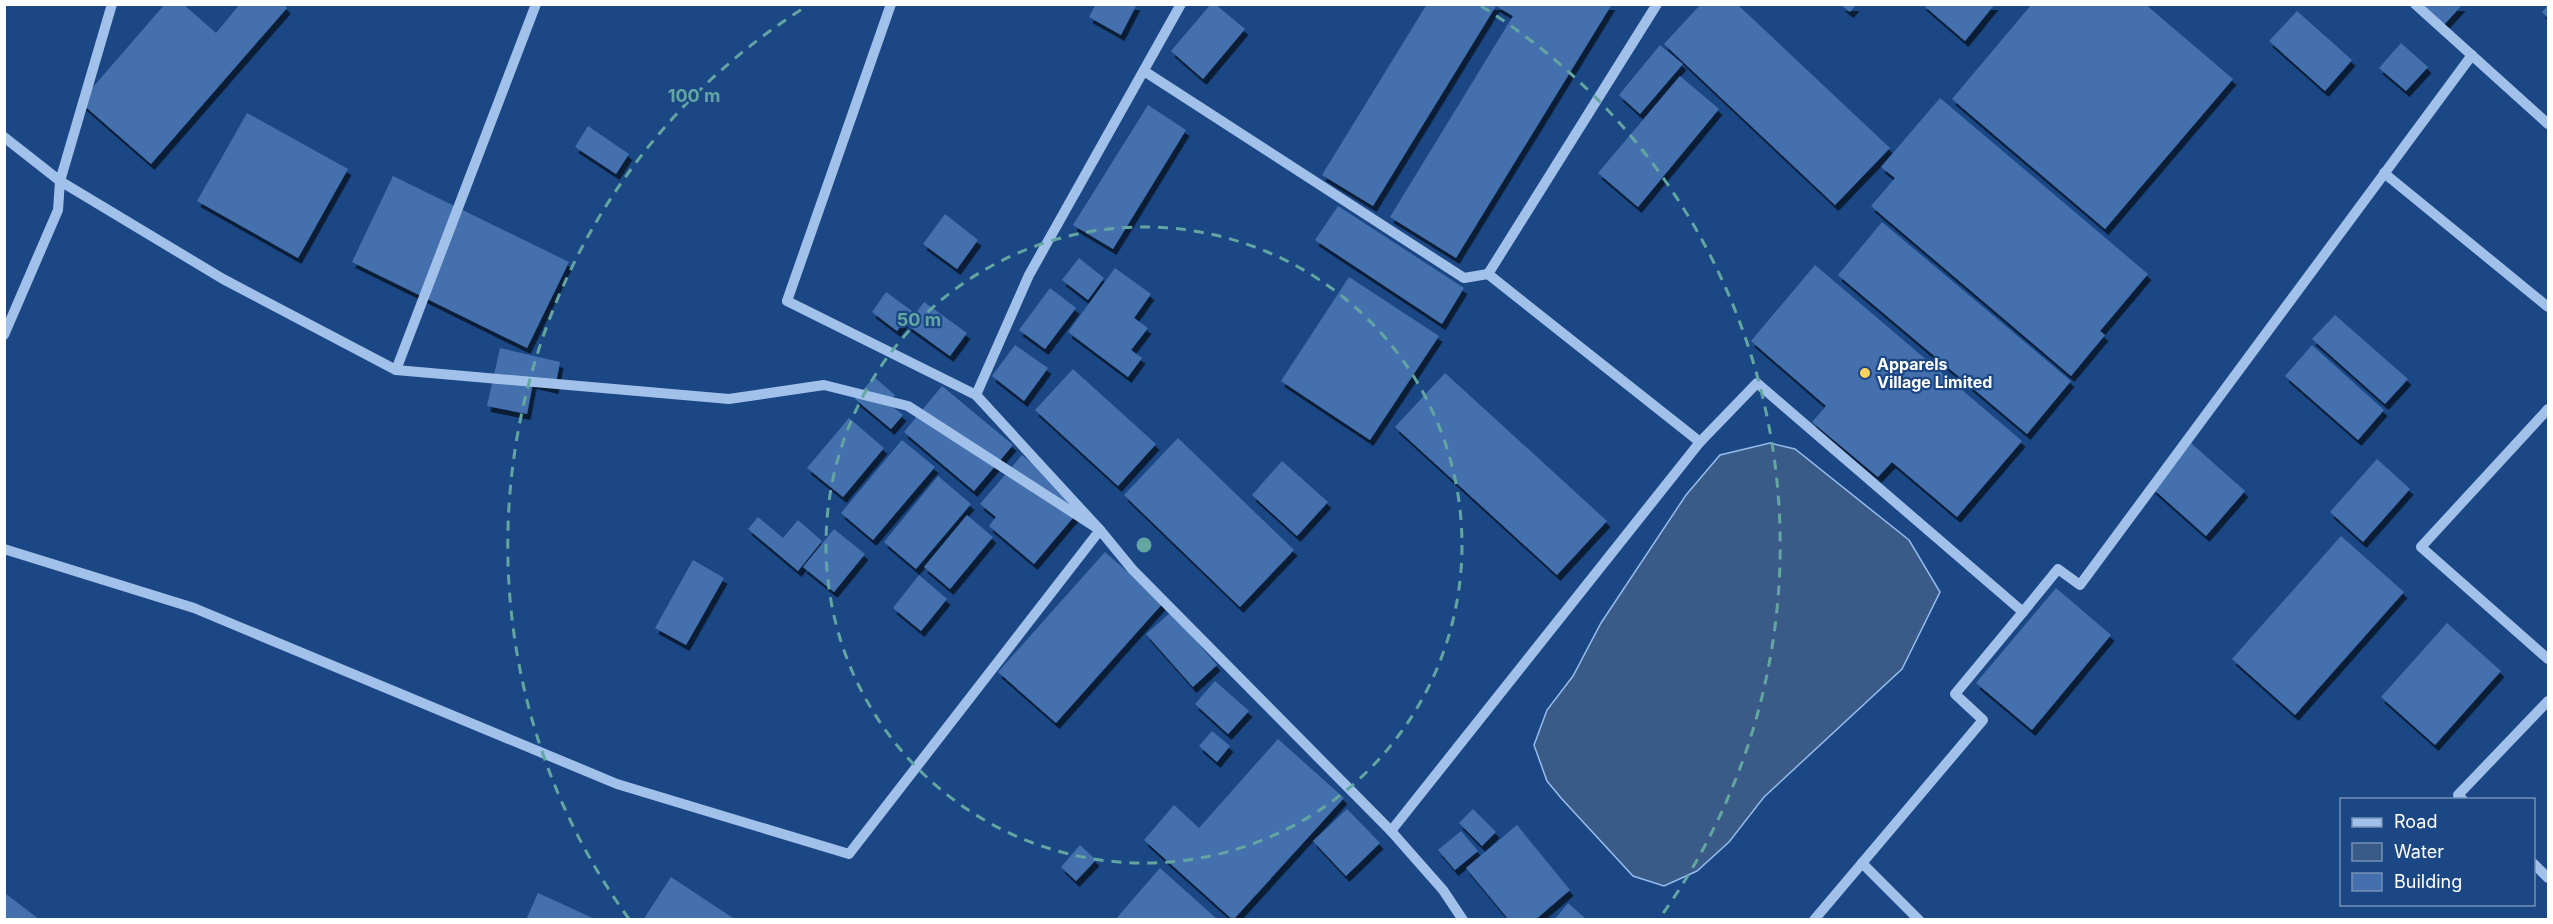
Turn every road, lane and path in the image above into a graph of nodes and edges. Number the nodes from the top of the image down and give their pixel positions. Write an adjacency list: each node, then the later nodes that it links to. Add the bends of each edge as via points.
1 (112, 4): 12 (street)
2 (536, 4): 16 (street)
3 (891, 4): 17 (street, via 787,301)
4 (1181, 4): 8 (street)
5 (1657, 4): 13 (street)
6 (2415, 4): 7 (street)
7 (2472, 55): 9 (street); 11 (street)
8 (1144, 71): 13 (street, via 1464,278); 17 (street, via 1029,275)
9 (2548, 124)
10 (4, 137): 12 (street)
11 (2384, 173): 14 (street); 24 (street, via 2080,585 2058,570)
12 (60, 181): 15 (street, via 58,210); 16 (street, via 223,279)
13 (1488, 274): 21 (street)
14 (2548, 307)
15 (4, 335)
16 (396, 370): 22 (street, via 729,399 824,385 908,405)
17 (976, 394): 22 (street)
18 (2548, 409): 19 (street)
19 (2539, 419): 20 (street); 25 (street, via 2421,546)
20 (2548, 428)
21 (1700, 442): 24 (street, via 1757,383); 28 (street)
22 (1100, 530): 23 (street, via 849,854 617,784 194,608); 28 (street, via 1132,569)
23 (4, 549)
24 (2023, 612): 29 (street, via 1955,694 1983,720)
25 (2548, 659)
26 (2548, 701): 27 (street, via 2458,795)
27 (2461, 798)
28 (1391, 831): 32 (street, via 1443,890)
29 (1862, 863): 33 (street); 34 (street)
30 (2535, 865): 31 (street)
31 (2548, 878)
32 (1463, 920)
33 (1814, 920)
34 (1919, 920)

